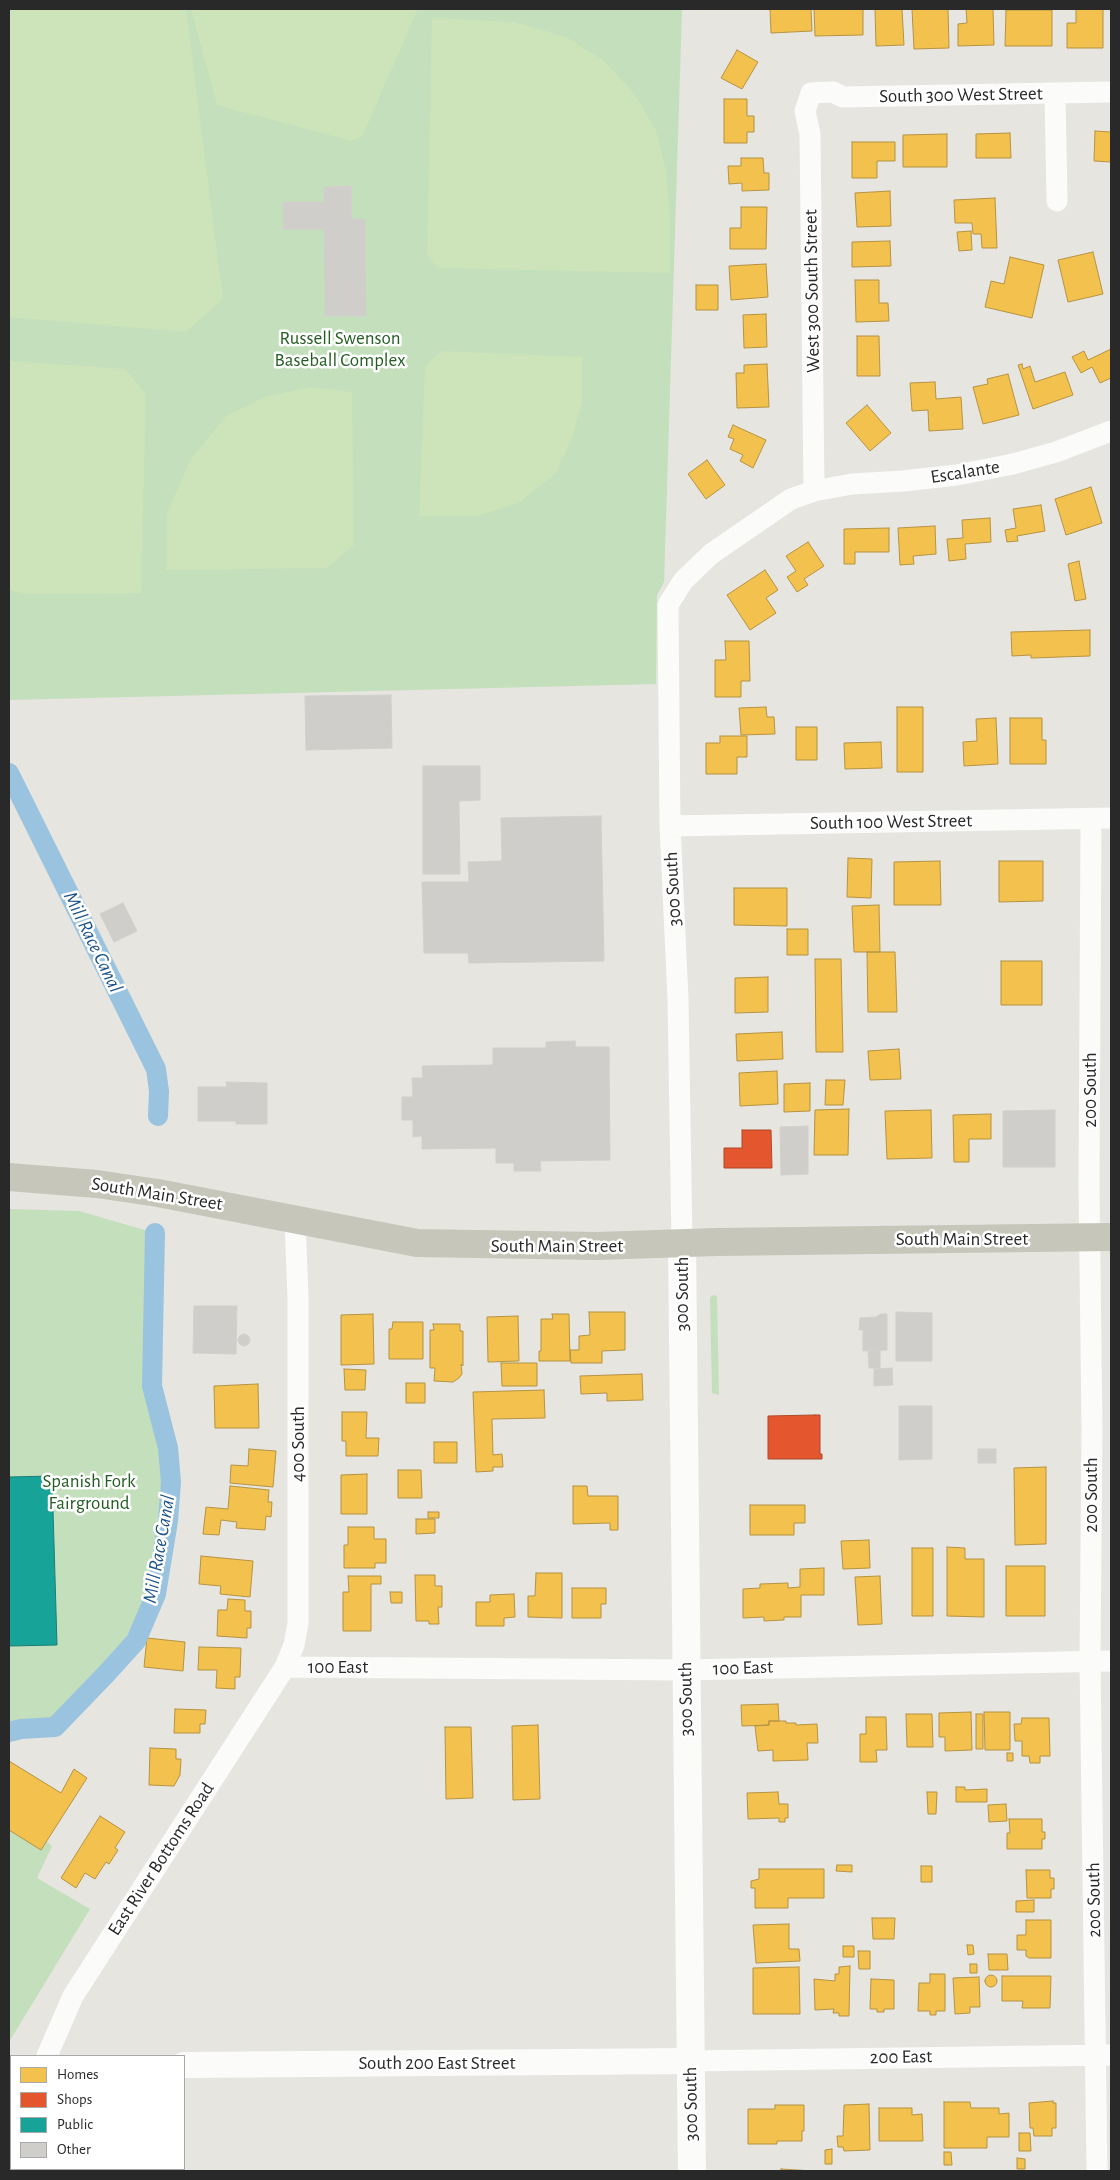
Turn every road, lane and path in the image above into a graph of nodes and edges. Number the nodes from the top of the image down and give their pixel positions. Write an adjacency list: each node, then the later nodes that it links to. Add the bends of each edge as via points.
1 (1111, 92): 3 (street, South 300 West Street)
2 (811, 93): 3 (street, South 300 West Street, via 833,92 843,97); 6 (street, West 300 South Street, via 805,111 810,134)
3 (1055, 94): 4 (street)
4 (1057, 201)
5 (1111, 431): 6 (street, Escalante, via 1013,464 957,475 852,484)
6 (814, 491): 8 (street, 300 South, via 791,499 711,554 683,581 668,605)
7 (1101, 819): 8 (street, South 100 West Street); 11 (street, 200 South)
8 (670, 826): 12 (street, 300 South, via 678,999)
9 (9, 1177): 10 (main road, South Main Street, via 158,1193)
10 (295, 1220): 12 (main road, South Main Street, via 418,1243 521,1246); 15 (street, 400 South, via 298,1623)
11 (1100, 1237): 12 (main road, South Main Street); 13 (street, 200 South, via 1092,1429)
12 (682, 1244): 16 (main road, 300 South)
13 (1090, 1661): 14 (street, 100 East); 16 (street, 100 East); 18 (street, 200 South)
14 (1111, 1661)
15 (285, 1667): 16 (street, 100 East); 17 (street, East River Bottoms Road, via 73,1996)
16 (685, 1670): 19 (main road, 300 South)
17 (47, 2055)
18 (1104, 2055): 19 (street, 200 East); 22 (street, 200 South)
19 (690, 2061): 20 (street, South 200 East Street); 21 (main road, 300 South)
20 (185, 2065)
21 (692, 2171)
22 (1097, 2171)

